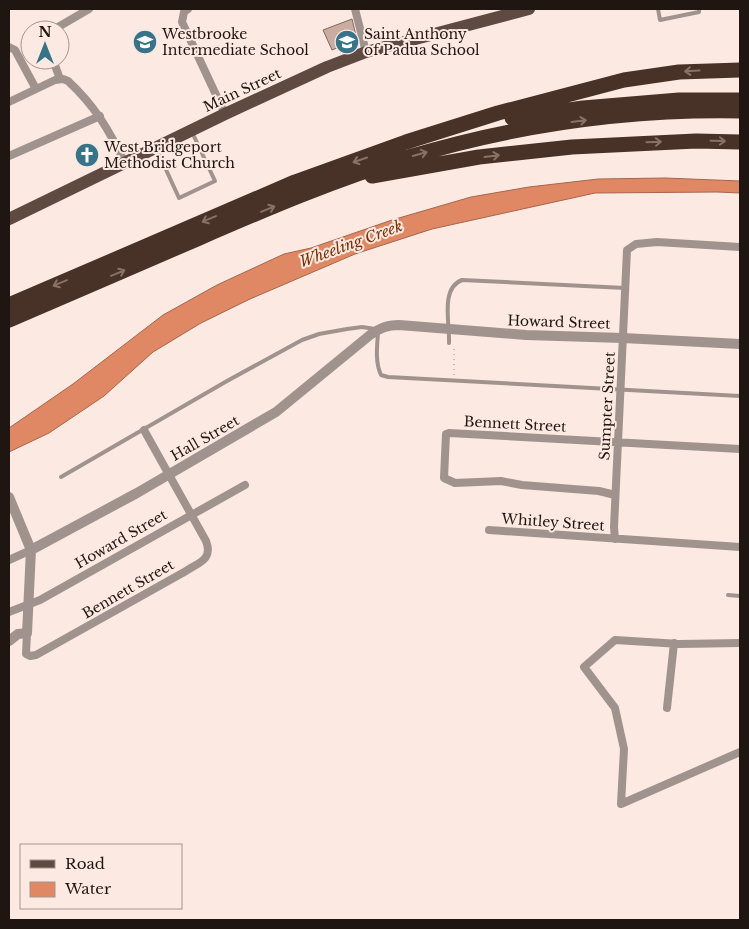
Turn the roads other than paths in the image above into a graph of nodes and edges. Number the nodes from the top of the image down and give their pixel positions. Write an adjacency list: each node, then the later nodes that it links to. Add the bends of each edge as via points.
1 (89, 9): 7 (street)
2 (354, 9): 10 (street)
3 (658, 9): 4 (lane, via 660,20 700,12)
4 (699, 9)
5 (186, 10): 18 (street, via 182,22)
6 (521, 10): 10 (main road, Main Street)
7 (77, 12): 8 (street)
8 (66, 20)
9 (9, 47): 14 (street, via 15,50)
10 (366, 52): 18 (main road, Main Street)
11 (57, 70): 13 (street)
12 (740, 70): 21 (highway, one-way to 21, via 679,72 624,80 498,113)
13 (60, 79): 14 (street); 19 (street, via 68,81 80,92)
14 (36, 89): 16 (street)
15 (740, 100): 21 (highway, via 679,100 583,108 501,120)
16 (9, 102)
17 (740, 111): 26 (highway, one-way to 17, via 439,148 534,128 647,114)
18 (225, 114): 20 (main road, Main Street)
19 (100, 116): 24 (street); 25 (street)
20 (191, 131): 23 (main road, Main Street); 23 (lane, via 215,181 179,198)
21 (406, 142): 30 (highway, one-way to 30, via 295,182)
22 (740, 142): 26 (highway, one-way to 22, via 518,152 624,143)
23 (156, 148): 25 (main road, Main Street)
24 (9, 156)
25 (125, 163): 27 (main road, Main Street)
26 (341, 180): 31 (highway, one-way to 26)
27 (9, 220)
28 (740, 246): 29 (street, Sumpter Street, via 639,243 631,246 626,256)
29 (625, 288): 33 (lane, via 462,280 453,284 450,290); 34 (street, Sumpter Street)
30 (9, 305)
31 (9, 320)
32 (378, 329): 33 (street, Howard Street, via 392,325); 37 (lane, via 381,375); 39 (lane, via 362,327 312,336); 42 (street, Hall Street, via 276,412)
33 (450, 329): 34 (street, Howard Street); 35 (lane)
34 (623, 338): 36 (street, Howard Street); 37 (street, Sumpter Street)
35 (449, 343)
36 (740, 344)
37 (620, 390): 38 (lane); 40 (street, Sumpter Street)
38 (740, 396)
39 (144, 430): 42 (street, Bennett Street); 43 (lane)
40 (617, 442): 41 (street, Bennett Street); 45 (street, Sumpter Street); 45 (street, Bennett Street, via 449,433 446,434 444,478 456,483 490,480)
41 (740, 449)
42 (169, 474): 47 (street, Bennett Street); 51 (street, Hall Street)
43 (60, 478)
44 (245, 485): 47 (street, Howard Street)
45 (615, 495): 49 (street, Sumpter Street)
46 (9, 497): 51 (street)
47 (192, 514): 55 (street, Howard Street, via 40,600); 57 (street, Bennett Street, via 208,546 205,559 44,652 26,654)
48 (489, 530): 49 (street, Whitley Street)
49 (615, 539): 50 (street, Whitley Street)
50 (740, 547)
51 (31, 550): 52 (street); 55 (street)
52 (9, 560)
53 (728, 595): 54 (lane)
54 (740, 596)
55 (29, 603): 56 (street, Howard Street); 57 (street)
56 (9, 612)
57 (27, 632): 58 (street)
58 (9, 641)
59 (674, 643): 60 (street); 61 (street); 62 (street, via 615,640 584,667 615,708 624,749 621,804)
60 (740, 643)
61 (667, 708)
62 (740, 752)

